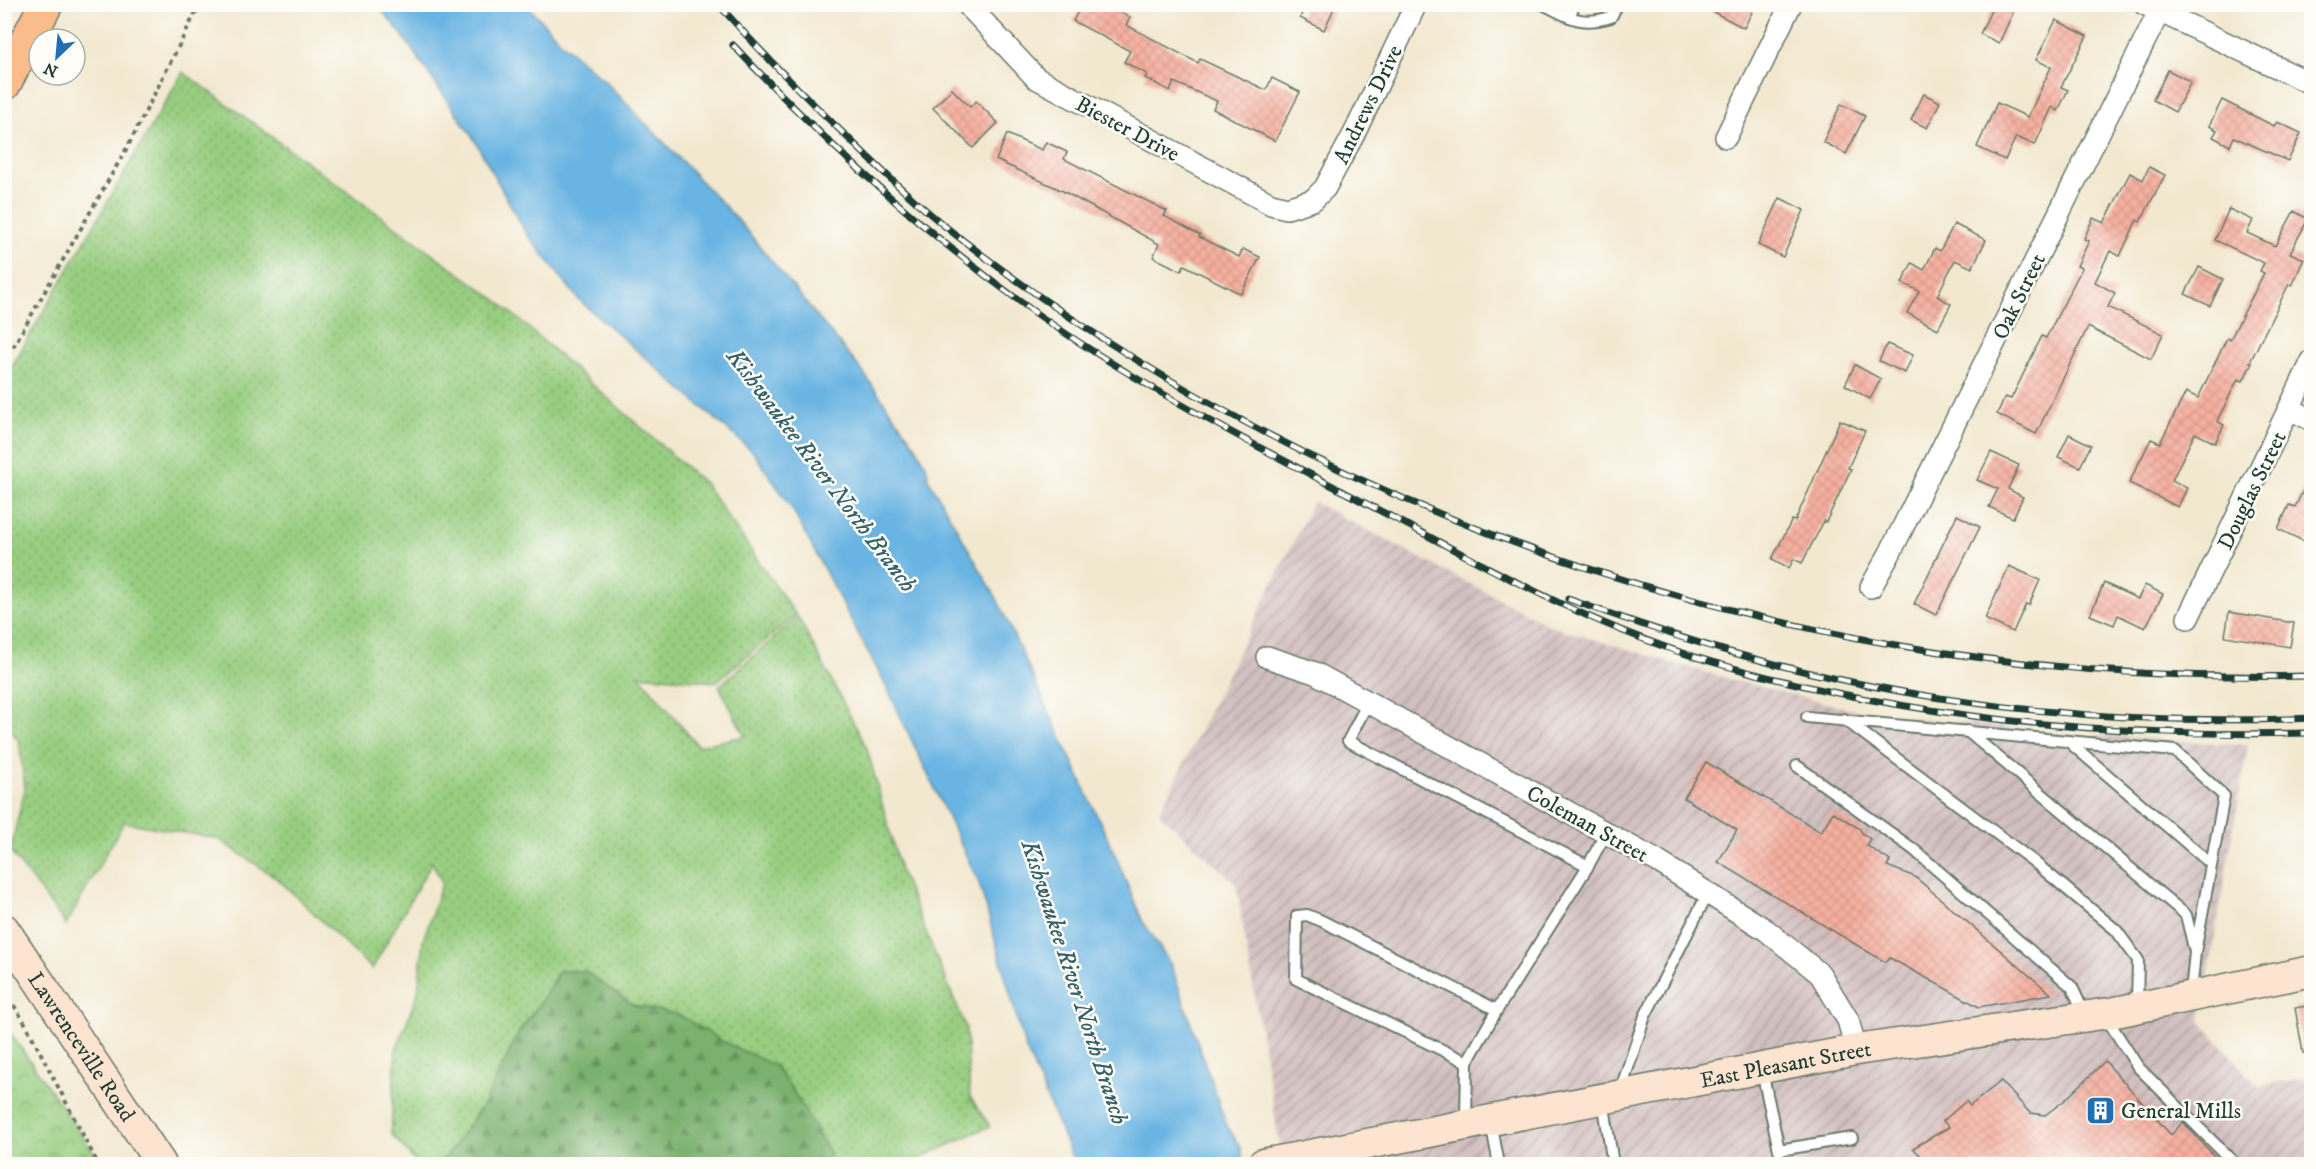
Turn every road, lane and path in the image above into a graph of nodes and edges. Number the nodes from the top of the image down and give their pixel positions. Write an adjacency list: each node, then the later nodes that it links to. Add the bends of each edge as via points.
1 (45, 4): 11 (main road)
2 (200, 4): 16 (path, via 128,146)
3 (967, 4): 14 (street, Biester Drive, via 1036,78 1271,204 1287,208)
4 (1416, 4): 14 (street, Andrews Drive, via 1340,160)
5 (1544, 4): 10 (lane)
6 (1575, 4): 10 (lane)
7 (1618, 4): 10 (lane, via 1611,17 1593,23)
8 (1791, 4): 13 (street)
9 (2155, 7): 12 (street); 19 (street, Oak Street)
10 (1569, 17)
11 (4, 84)
12 (2312, 84)
13 (1726, 137)
14 (1313, 201)
15 (2312, 361): 17 (street, Douglas Street)
16 (4, 363)
17 (2290, 409): 18 (street); 20 (street, Douglas Street)
18 (2312, 420)
19 (1871, 587)
20 (2188, 618)
21 (1267, 657): 22 (street, Coleman Street, via 1315,673)
22 (1368, 702): 28 (street, Coleman Street); 30 (lane, via 1348,741)
23 (1807, 717): 24 (lane)
24 (1844, 719): 25 (lane); 37 (lane, via 2032,861 2116,930 2138,960)
25 (1967, 731): 26 (lane); 33 (lane, via 2186,915)
26 (2069, 742): 29 (lane); 29 (lane, via 2175,752 2224,796)
27 (1797, 766): 39 (lane, via 1913,849 2073,987)
28 (1606, 833): 30 (lane); 31 (street, Coleman Street)
29 (2211, 864): 33 (lane)
30 (1588, 866): 38 (lane)
31 (1708, 893): 40 (street, Coleman Street, via 1766,930 1820,974 1848,1020); 43 (lane, via 1645,1016)
32 (4, 929): 48 (main road, Lawrenceville Road)
33 (2195, 952): 36 (lane)
34 (2312, 971): 36 (main road, East Pleasant Street)
35 (4, 990): 47 (path)
36 (2191, 996): 37 (main road, East Pleasant Street)
37 (2137, 1007): 39 (main road, East Pleasant Street)
38 (1497, 1010): 41 (lane); 41 (lane, via 1322,921 1297,916 1296,979)
39 (2094, 1015): 40 (main road, East Pleasant Street); 51 (lane, via 2138,1066)
40 (1856, 1050): 42 (main road, East Pleasant Street)
41 (1467, 1062): 44 (lane)
42 (1761, 1068): 43 (main road, East Pleasant Street); 45 (lane, via 1779,1150)
43 (1611, 1097): 44 (main road, East Pleasant Street); 50 (lane)
44 (1478, 1123): 46 (main road, East Pleasant Street); 49 (lane)
45 (1852, 1138)
46 (1276, 1162)
47 (99, 1164)
48 (161, 1164)
49 (1499, 1164)
50 (1613, 1164)
51 (2235, 1164)

